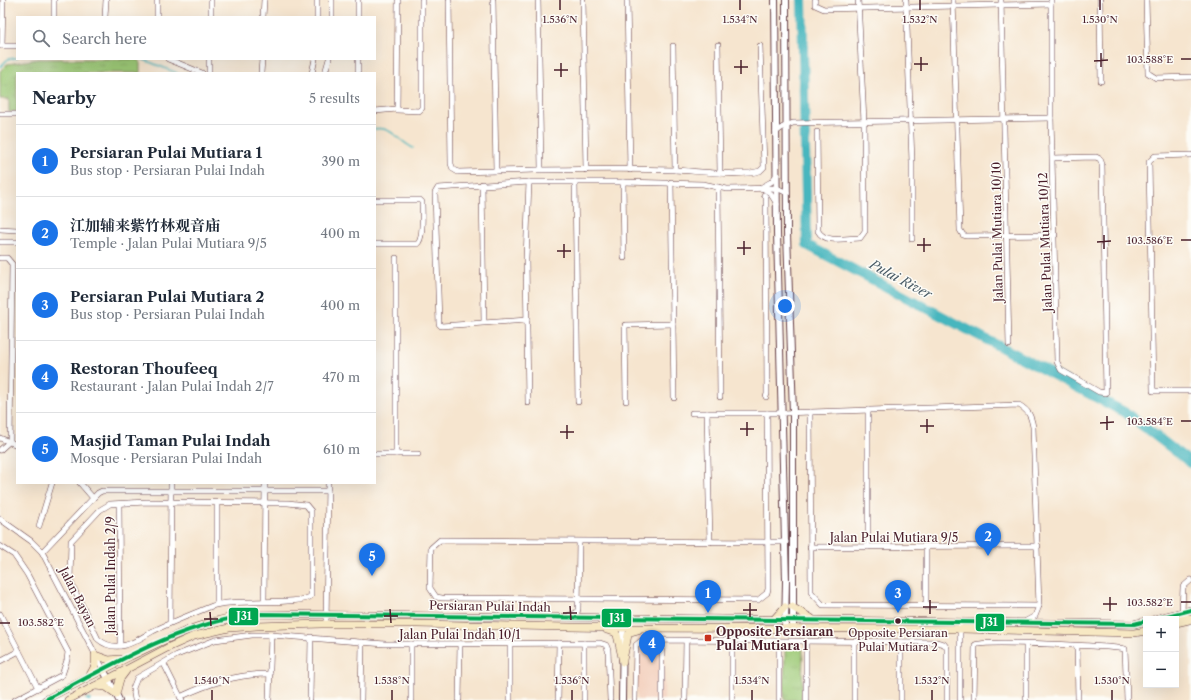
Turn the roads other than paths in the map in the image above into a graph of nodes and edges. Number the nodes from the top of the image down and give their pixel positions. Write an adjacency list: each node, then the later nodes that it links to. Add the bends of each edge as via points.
1 (3, 0): 38 (street)
2 (54, 0): 29 (street)
3 (106, 0): 30 (street)
4 (158, 0): 31 (street)
5 (211, 0): 32 (street)
6 (264, 0): 33 (street)
7 (317, 0): 34 (street)
8 (332, 0): 35 (street)
9 (358, 0): 36 (street)
10 (398, 0): 56 (street)
11 (422, 0): 56 (street, via 422,108 419,111)
12 (449, 0): 74 (street, via 451,164 458,172)
13 (493, 0): 74 (street)
14 (538, 0): 70 (street)
15 (583, 0): 71 (street)
16 (627, 0): 72 (street)
17 (775, 0): 66 (street)
18 (786, 0): 65 (street)
19 (815, 0): 28 (street, via 818,8)
20 (858, 0): 28 (street)
21 (906, 0): 27 (street)
22 (1100, 0): 55 (street)
23 (1146, 0): 54 (street, via 1148,73 1156,78)
24 (1001, 2): 25 (street); 26 (street); 61 (street, Jalan Pulai Mutiara 10/10)
25 (1051, 2): 60 (street, Jalan Pulai Mutiara 10/12)
26 (954, 3): 27 (street); 62 (street)
27 (906, 6): 28 (street); 63 (street)
28 (858, 7): 64 (street)
29 (54, 16)
30 (105, 16)
31 (157, 16)
32 (211, 16)
33 (263, 16)
34 (317, 16)
35 (332, 16)
36 (358, 16)
37 (718, 45): 75 (street)
38 (1, 46): 39 (street)
39 (16, 46)
40 (673, 46): 73 (street)
41 (760, 46): 75 (street, via 764,167 756,173)
42 (170, 60): 48 (street)
43 (209, 60): 49 (street)
44 (262, 60): 50 (street)
45 (315, 60): 51 (street)
46 (329, 60): 52 (street)
47 (358, 60): 53 (street)
48 (200, 72)
49 (209, 72)
50 (261, 72)
51 (312, 72)
52 (325, 72)
53 (358, 72)
54 (1191, 77)
55 (1101, 81)
56 (397, 110): 57 (street)
57 (376, 111)
58 (0, 114): 59 (street)
59 (16, 114)
60 (1051, 118): 61 (street); 69 (street, Jalan Pulai Mutiara 10/12)
61 (1005, 119): 62 (street); 91 (street, Jalan Pulai Mutiara 10/10)
62 (956, 120): 63 (street); 91 (street, via 960,230 966,236)
63 (911, 121): 64 (street); 93 (street)
64 (864, 122): 65 (street); 67 (street, via 865,231 860,238 826,239 818,231)
65 (790, 124): 66 (street); 85 (street)
66 (776, 132): 76 (street)
67 (817, 132)
68 (1191, 155): 104 (street, via 1155,156 1149,162 1153,391)
69 (1052, 158): 92 (street, Jalan Pulai Mutiara 10/12); 92 (street, Jalan Pulai Mutiara 10/12, via 1096,157 1102,164 1106,393 1099,392 1060,370 1058,366)
70 (541, 169): 71 (street); 74 (street)
71 (586, 170): 72 (street)
72 (630, 170): 73 (street)
73 (675, 170): 75 (street)
74 (496, 171)
75 (720, 173)
76 (777, 175): 83 (street); 84 (street)
77 (529, 182): 78 (street); 81 (street); 100 (street)
78 (575, 182): 79 (street); 109 (street)
79 (623, 182): 80 (street); 99 (street)
80 (671, 182): 82 (street); 102 (street)
81 (482, 184): 101 (street); 101 (street, via 441,186 435,193 438,321 441,326)
82 (718, 187): 83 (street); 105 (street)
83 (761, 188): 84 (street); 88 (street, via 770,193)
84 (777, 188): 85 (street); 88 (street)
85 (787, 193): 117 (street)
86 (764, 195): 106 (street)
87 (376, 200): 96 (street, via 422,202 420,243)
88 (777, 204): 116 (street)
89 (0, 229): 90 (street)
90 (16, 230)
91 (1007, 235): 92 (street); 103 (street, Jalan Pulai Mutiara 10/10)
92 (1055, 235)
93 (912, 240)
94 (0, 242): 95 (street)
95 (16, 242)
96 (376, 244)
97 (0, 258): 119 (street, via 7,258 12,264)
98 (396, 258): 123 (street)
99 (624, 258)
100 (527, 320): 101 (street); 110 (street)
101 (484, 322)
102 (673, 324): 107 (street); 108 (street, via 625,325)
103 (1009, 344)
104 (1191, 391)
105 (720, 397)
106 (766, 397)
107 (674, 398)
108 (626, 401)
109 (578, 402)
110 (528, 403)
111 (868, 410): 112 (street); 145 (street, via 1019,405 1026,409 1033,427); 147 (street)
112 (810, 412): 117 (street); 146 (street)
113 (692, 413): 114 (street)
114 (707, 413): 115 (street); 141 (street)
115 (767, 413): 116 (street); 142 (street)
116 (782, 413): 117 (street); 143 (street)
117 (793, 413): 155 (street)
118 (0, 438): 119 (street)
119 (10, 441): 120 (street); 121 (street)
120 (16, 444)
121 (0, 450)
122 (376, 454): 123 (street)
123 (396, 454): 124 (street)
124 (418, 454)
125 (52, 484): 139 (street)
126 (81, 484): 133 (street)
127 (171, 484): 130 (street)
128 (264, 484): 131 (street)
129 (328, 484): 132 (street)
130 (171, 490): 131 (street); 133 (street, via 102,491); 134 (street)
131 (264, 491): 132 (street); 137 (street)
132 (328, 491): 160 (street)
133 (93, 498): 149 (street)
134 (170, 502): 135 (street); 136 (street); 173 (street)
135 (218, 503): 137 (street); 153 (street)
136 (119, 504): 198 (street, Jalan Pulai Indah 2/9); 198 (street, via 110,504 100,510 81,529 70,545 71,585 98,639 107,646)
137 (264, 504): 152 (street); 152 (street, via 301,503 309,507 311,596 302,600)
138 (0, 519): 149 (street, Jalan Bayan)
139 (39, 526)
140 (578, 542): 141 (street); 151 (street); 151 (street, via 440,540 431,548 430,588 436,597 442,598)
141 (710, 542): 142 (street)
142 (768, 542): 143 (street); 151 (street, via 768,589 758,600)
143 (786, 542): 155 (street)
144 (0, 546): 212 (street, via 14,555 27,574 68,652 62,674)
145 (1038, 546): 148 (street, Jalan Pulai Mutiara 9/5); 154 (street)
146 (810, 547): 147 (street, Jalan Pulai Mutiara 9/5); 156 (street, via 811,592 823,605)
147 (868, 547): 148 (street, Jalan Pulai Mutiara 9/5)
148 (926, 547): 156 (street)
149 (42, 552): 201 (street, Jalan Bayan)
150 (1191, 580): 158 (street, via 1182,587)
151 (579, 600): 162 (street, via 578,609 574,614)
152 (264, 601): 153 (street)
153 (217, 604): 173 (street)
154 (1039, 606): 156 (street); 170 (street, via 1035,616)
155 (789, 607): 164 (main road); 165 (street); 166 (main road)
156 (926, 607)
157 (1191, 610): 158 (main road)
158 (1182, 612): 161 (main road)
159 (0, 614): 200 (street)
160 (326, 615): 162 (main road, Persiaran Pulai Indah); 174 (street); 202 (main road, Persiaran Pulai Indah, via 240,615 177,633)
161 (1166, 616)
162 (548, 618): 163 (main road, Persiaran Pulai Indah)
163 (623, 619): 164 (main road, Persiaran Pulai Indah); 176 (street)
164 (774, 619): 165 (main road, Persiaran Pulai Indah)
165 (789, 619): 166 (main road, Persiaran Pulai Indah); 178 (street); 179 (street)
166 (813, 619): 169 (main road, Persiaran Pulai Indah)
167 (1179, 619): 168 (main road)
168 (1191, 619): 172 (main road)
169 (960, 620): 170 (main road, Persiaran Pulai Indah); 180 (street)
170 (1023, 622): 171 (main road, Persiaran Pulai Indah)
171 (1143, 622)
172 (1179, 622)
173 (170, 623): 198 (street)
174 (326, 624): 175 (main road, Persiaran Pulai Indah); 206 (main road, Persiaran Pulai Indah, via 229,628 194,636)
175 (591, 628): 176 (main road, Persiaran Pulai Indah); 204 (main road, via 615,632)
176 (623, 628): 177 (main road, Persiaran Pulai Indah); 204 (street)
177 (654, 628): 178 (main road, Persiaran Pulai Indah); 204 (main road, via 629,633)
178 (785, 628): 179 (main road, Persiaran Pulai Indah)
179 (793, 628): 180 (main road, Persiaran Pulai Indah)
180 (960, 629): 181 (main road, Persiaran Pulai Indah); 238 (street)
181 (1143, 632)
182 (271, 634): 183 (street, Jalan Pulai Indah 10/1); 205 (street, Jalan Pulai Indah 10/1, via 215,640 177,655); 208 (street)
183 (311, 637): 187 (street, Jalan Pulai Indah 10/1); 220 (street)
184 (662, 640): 185 (street); 229 (street, via 641,641 636,645); 230 (street)
185 (686, 641): 186 (street); 231 (street)
186 (732, 641): 188 (street); 232 (street)
187 (362, 642): 194 (street, Jalan Pulai Indah 10/1); 221 (street)
188 (779, 642): 189 (street); 233 (street)
189 (806, 642): 190 (street); 234 (street)
190 (854, 642): 191 (street); 235 (street)
191 (901, 642): 236 (street); 237 (street, via 944,644 947,648)
192 (559, 643): 193 (street, Jalan Pulai Indah 10/1); 196 (street, Jalan Pulai Indah 10/1); 225 (street)
193 (584, 643): 226 (street); 227 (street, Jalan Pulai Indah 10/1, via 606,645 609,657)
194 (411, 644): 195 (street, Jalan Pulai Indah 10/1); 222 (street)
195 (460, 644): 196 (street, Jalan Pulai Indah 10/1); 223 (street)
196 (510, 644): 224 (street)
197 (1026, 644): 199 (street); 239 (street, via 975,646); 240 (street)
198 (120, 646)
199 (1077, 646): 241 (street); 242 (street, via 1102,646 1126,650)
200 (19, 651): 203 (street); 212 (street)
201 (95, 654): 202 (main road, via 109,660); 207 (street, Jalan Bayan); 209 (main road, via 95,666)
202 (127, 658): 207 (main road, Persiaran Pulai Indah)
203 (0, 660)
204 (623, 662): 228 (street)
205 (164, 664): 214 (street, Jalan Pulai Indah 10/1, via 137,678 133,688); 215 (street)
206 (132, 666): 210 (main road, Persiaran Pulai Indah); 213 (main road, via 120,679)
207 (102, 669): 209 (main road, Persiaran Pulai Indah); 210 (street, Jalan Bayan)
208 (270, 674): 215 (street, via 228,678 199,688); 219 (street)
209 (90, 676): 217 (main road, Persiaran Pulai Indah)
210 (108, 679): 211 (main road, Persiaran Pulai Indah); 213 (street, Jalan Bayan)
211 (94, 686): 213 (main road, via 106,687); 218 (main road, Persiaran Pulai Indah)
212 (38, 688): 216 (street)
213 (118, 697)
214 (134, 698)
215 (181, 699)
216 (15, 700)
217 (45, 700)
218 (68, 700)
219 (270, 700)
220 (310, 700)
221 (361, 700)
222 (411, 700)
223 (459, 700)
224 (510, 700)
225 (558, 700)
226 (584, 700)
227 (610, 700)
228 (622, 700)
229 (635, 700)
230 (662, 700)
231 (686, 700)
232 (732, 700)
233 (779, 700)
234 (806, 700)
235 (854, 700)
236 (901, 700)
237 (948, 700)
238 (960, 700)
239 (974, 700)
240 (1026, 700)
241 (1078, 700)
242 (1127, 700)

